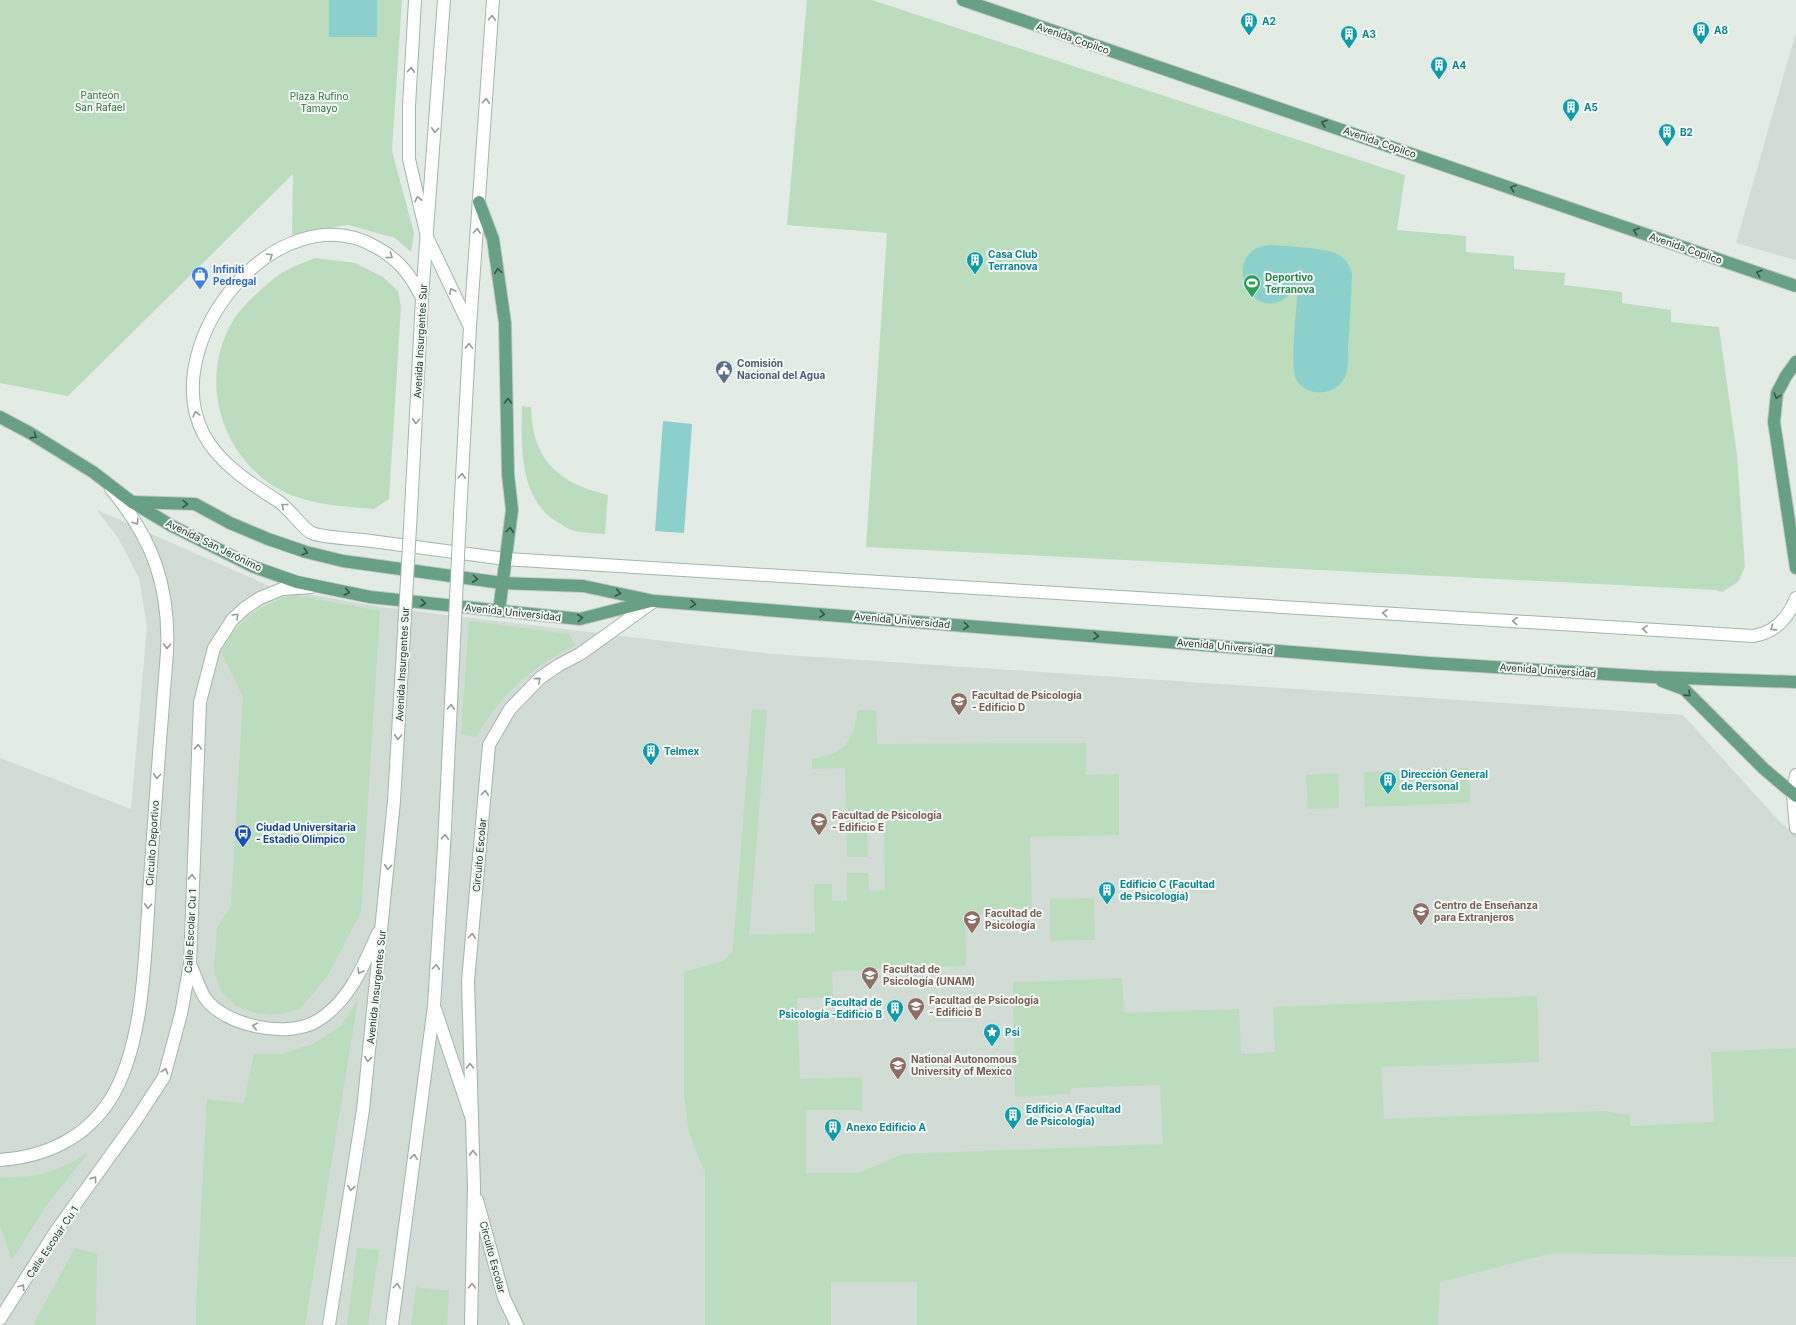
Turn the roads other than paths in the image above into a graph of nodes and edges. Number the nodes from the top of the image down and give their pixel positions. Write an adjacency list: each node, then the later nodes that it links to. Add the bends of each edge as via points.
1 (416, 0): 6 (main road, one-way to 1, via 411,173 408,138)
2 (444, 0): 6 (main road, Avenida Insurgentes Sur, one-way to 6)
3 (493, 0): 5 (main road, one-way to 3)
4 (962, 0): 7 (main road, Avenida Copilco, one-way to 4)
5 (479, 202): 9 (main road, one-way to 5); 14 (main road, one-way to 5, via 512,510 508,474 505,323 493,239)
6 (427, 237): 8 (main road, Avenida Insurgentes Sur); 9 (main road, one-way to 6)
7 (1796, 286)
8 (422, 298): 14 (main road, one-way to 8, via 312,533 285,506 226,462 211,446 199,423 193,392 194,375 201,341 210,322 242,276 285,246 324,235 357,238 393,257 411,277); 28 (main road, Avenida Insurgentes Sur, one-way to 28, bridge, via 394,801)
9 (470, 326): 30 (main road, one-way to 9, bridge)
10 (1796, 362): 16 (main road, one-way to 16, via 1778,393 1774,422)
11 (0, 417): 12 (main road, Avenida San Jerónimo, one-way to 12)
12 (92, 472): 13 (main road, Avenida San Jerónimo); 32 (main road, Circuito Deportivo, one-way to 32, via 114,493 140,527 159,571 167,612 140,1000 134,1043 119,1085 98,1116 70,1140 54,1148 18,1159)
13 (132, 502): 15 (main road, Avenida San Jerónimo, one-way to 15, via 194,504 230,523 306,552); 18 (main road, Avenida San Jerónimo, via 172,526 254,567 297,582)
14 (506, 559): 17 (main road); 20 (main road, one-way to 14, via 1780,624 1767,632 1753,636)
15 (380, 566): 17 (main road, Avenida Universidad, one-way to 17)
16 (1796, 568)
17 (502, 583): 21 (main road, Avenida Universidad, one-way to 21, via 583,586); 22 (main road)
18 (321, 587): 19 (main road, Avenida San Jerónimo, one-way to 19); 29 (main road, Calle Escolar Cu 1, one-way to 18, via 200,702 214,648 232,620 260,598 282,589)
19 (370, 597): 22 (main road, Avenida Universidad, one-way to 22)
20 (1796, 598)
21 (654, 601): 22 (main road, Avenida Universidad, one-way to 21, via 580,619); 23 (main road, Avenida Universidad, one-way to 23, via 1429,663); 31 (main road, Circuito Escolar, one-way to 21, via 468,981 489,745 510,709 540,678 580,654)
22 (499, 611)
23 (1653, 677): 24 (main road, Avenida Universidad); 26 (main road, one-way to 26, via 1684,689 1764,769)
24 (1796, 682)
25 (1796, 775): 26 (main road)
26 (1795, 796): 27 (main road)
27 (1796, 828)
28 (383, 923): 29 (main road, one-way to 29, via 366,962 350,988 328,1012 315,1022 299,1028 265,1028 233,1018 218,1010 206,999); 35 (main road, Avenida Insurgentes Sur, one-way to 35, via 363,1110)
29 (190, 964): 34 (main road, Calle Escolar Cu 1, one-way to 29, via 56,1231 164,1077 181,1014)
30 (434, 1006): 31 (main road); 36 (main road, one-way to 30)
31 (472, 1119): 33 (main road, Circuito Escolar, one-way to 31)
32 (0, 1160)
33 (474, 1187): 37 (main road, Circuito Escolar, one-way to 33); 38 (main road, Circuito Escolar, via 504,1298)
34 (0, 1319)
35 (329, 1325)
36 (392, 1325)
37 (471, 1325)
38 (517, 1325)

